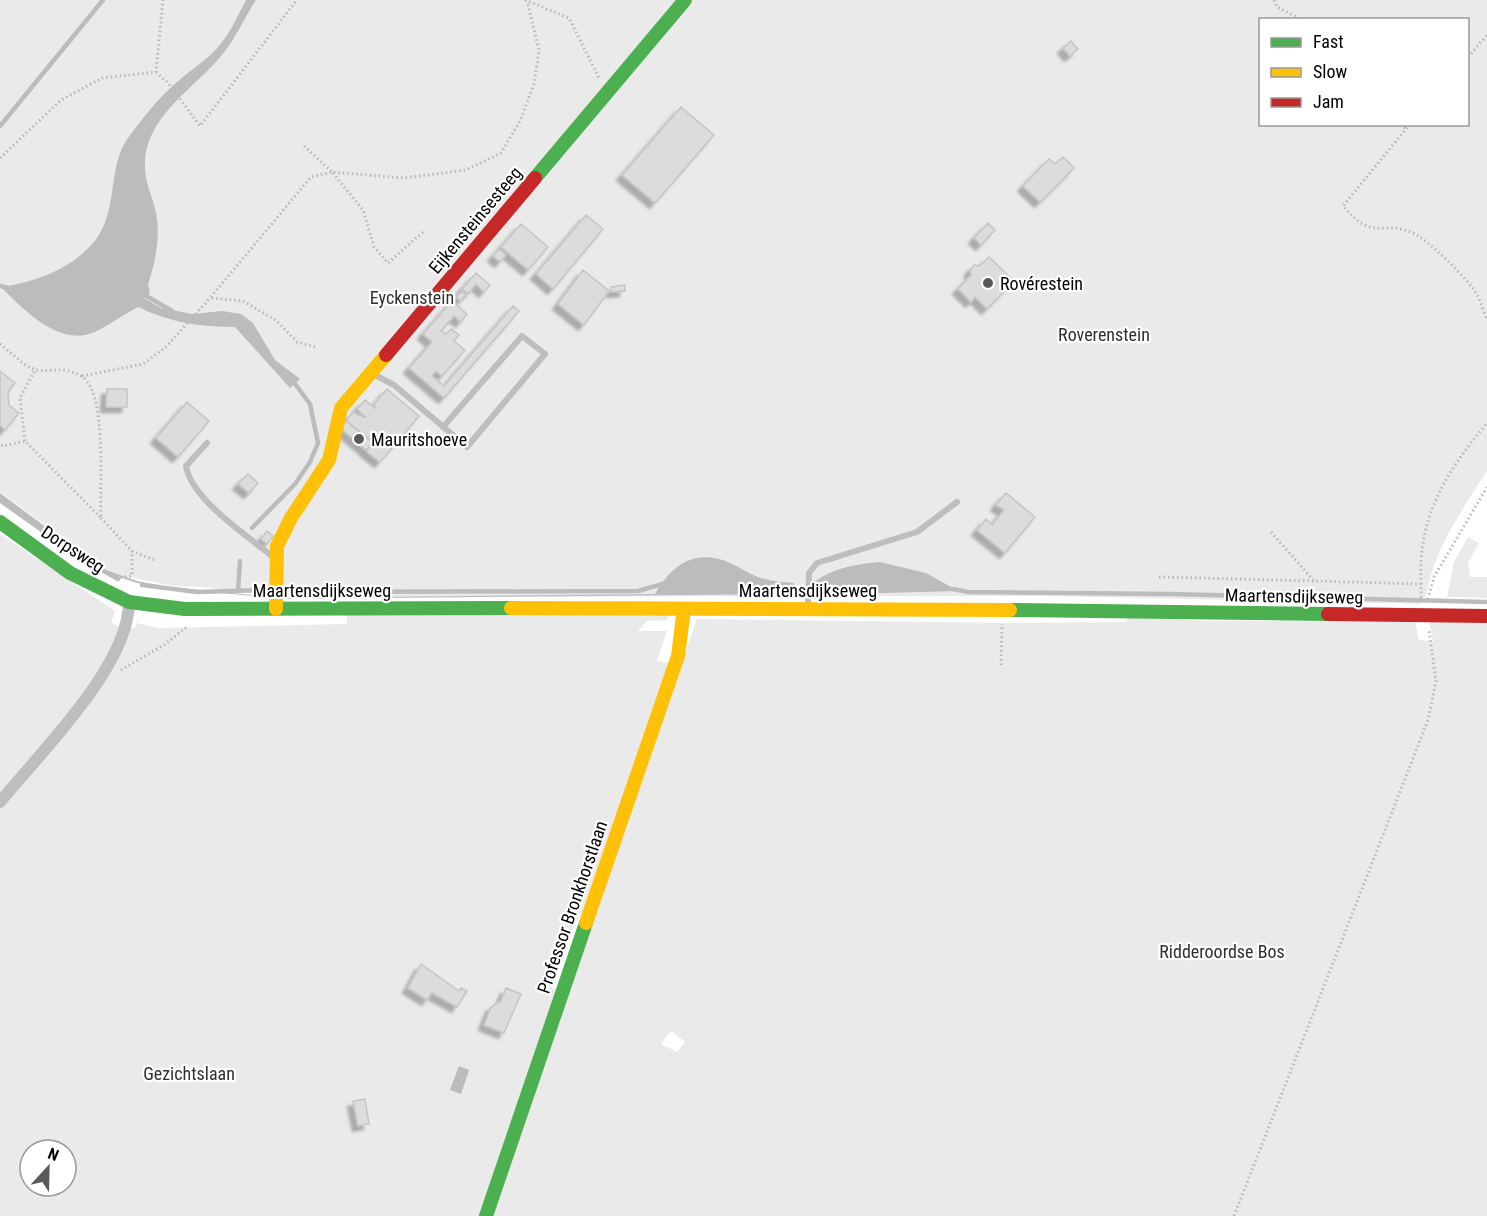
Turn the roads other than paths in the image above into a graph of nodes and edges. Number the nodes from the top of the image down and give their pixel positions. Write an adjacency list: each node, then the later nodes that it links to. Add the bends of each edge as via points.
1 (685, 0): 2 (street, Eijkensteinsesteeg)
2 (370, 372): 3 (lane, via 394,386); 7 (street, Eijkensteinsesteeg, via 341,408 329,460 291,518)
3 (443, 427): 3 (lane, via 467,447 545,354 522,336)
4 (207, 443): 7 (lane, via 186,466 188,477 214,507)
5 (957, 502): 9 (lane, via 917,532 817,563 809,573)
6 (0, 522): 8 (street, Dorpsweg, via 70,573)
7 (276, 559): 10 (street, Eijkensteinsesteeg)
8 (129, 602): 10 (street, Maartensdijkseweg, via 185,609); 13 (street, via 120,644 104,675)
9 (808, 607): 11 (street, Maartensdijkseweg); 12 (street, Maartensdijkseweg, via 1429,621)
10 (276, 609): 11 (street, Maartensdijkseweg)
11 (684, 609): 14 (street, Professor Bronkhorstlaan, via 678,656)
12 (1487, 616)
13 (0, 802)
14 (486, 1216)

